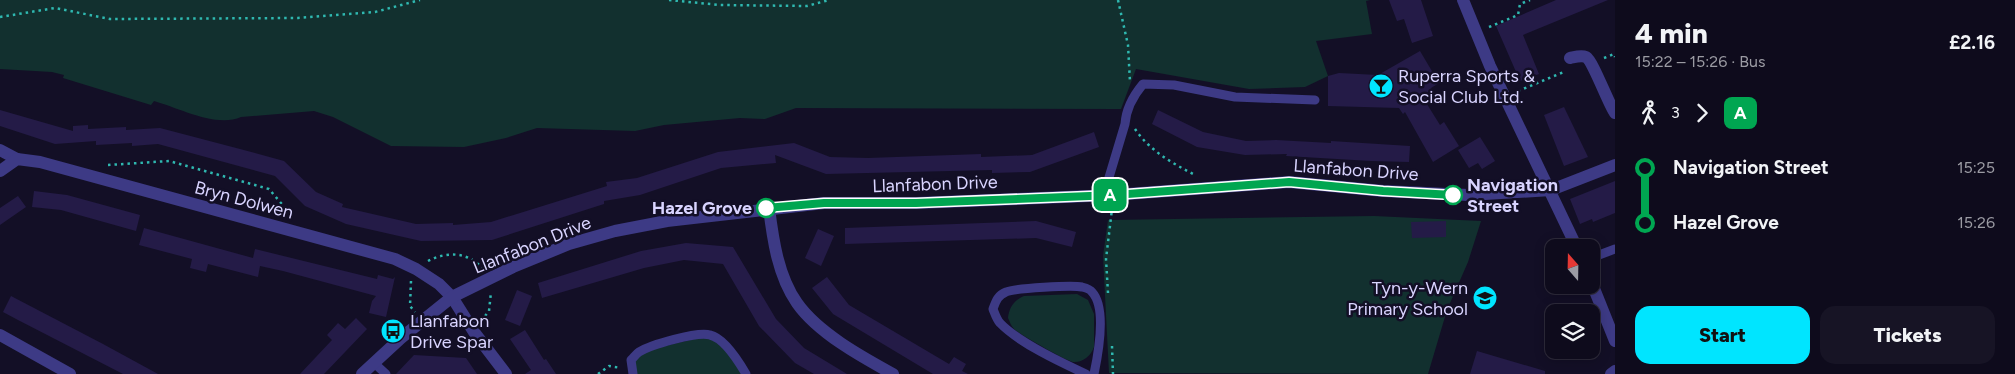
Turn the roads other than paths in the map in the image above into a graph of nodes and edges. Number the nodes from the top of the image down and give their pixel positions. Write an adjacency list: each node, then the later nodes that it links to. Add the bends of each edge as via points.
1 (1463, 0): 9 (street)
2 (1568, 65): 4 (street, via 1578,56 1586,57)
3 (1315, 100): 10 (lane, via 1235,97 1174,85 1143,84 1125,116)
4 (1615, 114)
5 (0, 150): 6 (street, Bryn Dolwen)
6 (17, 159): 8 (street); 16 (street, Bryn Dolwen, via 67,168 395,259 439,284)
7 (1615, 165): 9 (street, Llanfabon Drive)
8 (0, 170)
9 (1551, 190): 10 (street, Llanfabon Drive, via 1468,195 1289,182); 12 (street)
10 (1109, 195): 11 (street, Llanfabon Drive, via 916,203 824,203)
11 (769, 208): 16 (street, Llanfabon Drive, via 615,231 569,244); 27 (street, via 780,267 797,303 837,339)
12 (1573, 239)
13 (1615, 249): 14 (lane)
14 (1600, 255)
15 (1596, 294): 18 (street)
16 (452, 297): 19 (street, Llanfabon Drive); 24 (street, Bryn Dolwen)
17 (0, 335): 21 (street)
18 (1615, 341)
19 (374, 362): 22 (street, Llanfabon Drive); 23 (lane)
20 (1615, 372): 30 (street)
21 (70, 374)
22 (362, 374)
23 (386, 374)
24 (506, 374)
25 (633, 374): 26 (lane, via 631,360 639,352 700,334 712,335 721,342)
26 (746, 374)
27 (893, 374)
28 (1086, 374): 29 (lane, via 1058,361 999,323 993,309 997,298 1006,292 1025,288 1081,286 1091,290 1096,298 1101,338)
29 (1094, 374)
30 (1611, 374)

